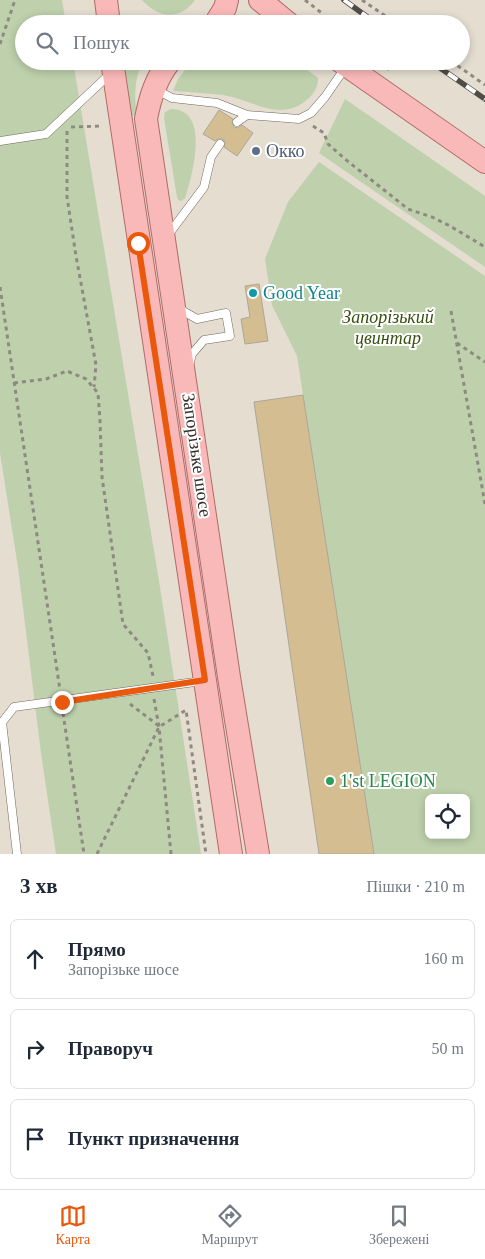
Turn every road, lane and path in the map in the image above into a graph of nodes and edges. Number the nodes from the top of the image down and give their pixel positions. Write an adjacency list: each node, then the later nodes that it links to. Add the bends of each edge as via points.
1 (15, 0): 10 (path)
2 (227, 0): 7 (main road)
3 (260, 0): 8 (main road)
4 (305, 0): 6 (path)
5 (362, 0): 9 (path)
6 (323, 14)
7 (221, 15)
8 (278, 15)
9 (384, 15)
10 (0, 44)
11 (109, 70): 23 (lane, via 46,134)
12 (114, 70): 38 (main road, Запорізьке шосе)
13 (164, 70): 18 (main road, Запорізьке шосе)
14 (337, 70): 20 (lane, via 320,103)
15 (351, 70): 25 (main road)
16 (464, 70): 17 (path)
17 (485, 85)
18 (153, 88): 19 (lane, via 172,98 217,103); 26 (main road, Запорізьке шосе, via 146,119)
19 (247, 114): 20 (lane); 21 (lane)
20 (299, 119): 27 (path, via 324,133 328,144 408,209 432,217)
21 (237, 122)
22 (103, 126): 35 (path, via 66,127 68,197 96,365)
23 (0, 141)
24 (220, 144): 26 (lane, via 211,157 204,187)
25 (485, 162)
26 (164, 240): 29 (main road, Запорізьке шосе)
27 (485, 247)
28 (0, 287): 34 (path)
29 (173, 298): 33 (main road, Запорізьке шосе); 33 (lane, via 197,319 226,313 230,336 204,340 192,354)
30 (450, 311): 31 (path)
31 (456, 342): 32 (path); 36 (path)
32 (485, 362)
33 (185, 376): 37 (main road, Запорізьке шосе)
34 (14, 383): 35 (path, via 68,372 86,379); 40 (path)
35 (94, 388): 39 (path, via 98,393 102,477 123,624 148,653 154,681)
36 (485, 504)
37 (230, 677): 38 (main road); 52 (main road, Запорізьке шосе)
38 (205, 680): 39 (lane); 51 (main road, Запорізьке шосе)
39 (152, 688): 40 (lane); 45 (path)
40 (62, 702): 43 (path); 44 (lane, via 14,707)
41 (129, 704): 45 (path)
42 (73, 712): 43 (path)
43 (63, 713): 47 (path)
44 (1, 724): 46 (lane)
45 (159, 727): 48 (path); 49 (path); 50 (path, via 186,710)
46 (18, 854)
47 (84, 854)
48 (97, 854)
49 (171, 854)
50 (206, 854)
51 (231, 854)
52 (258, 854)

